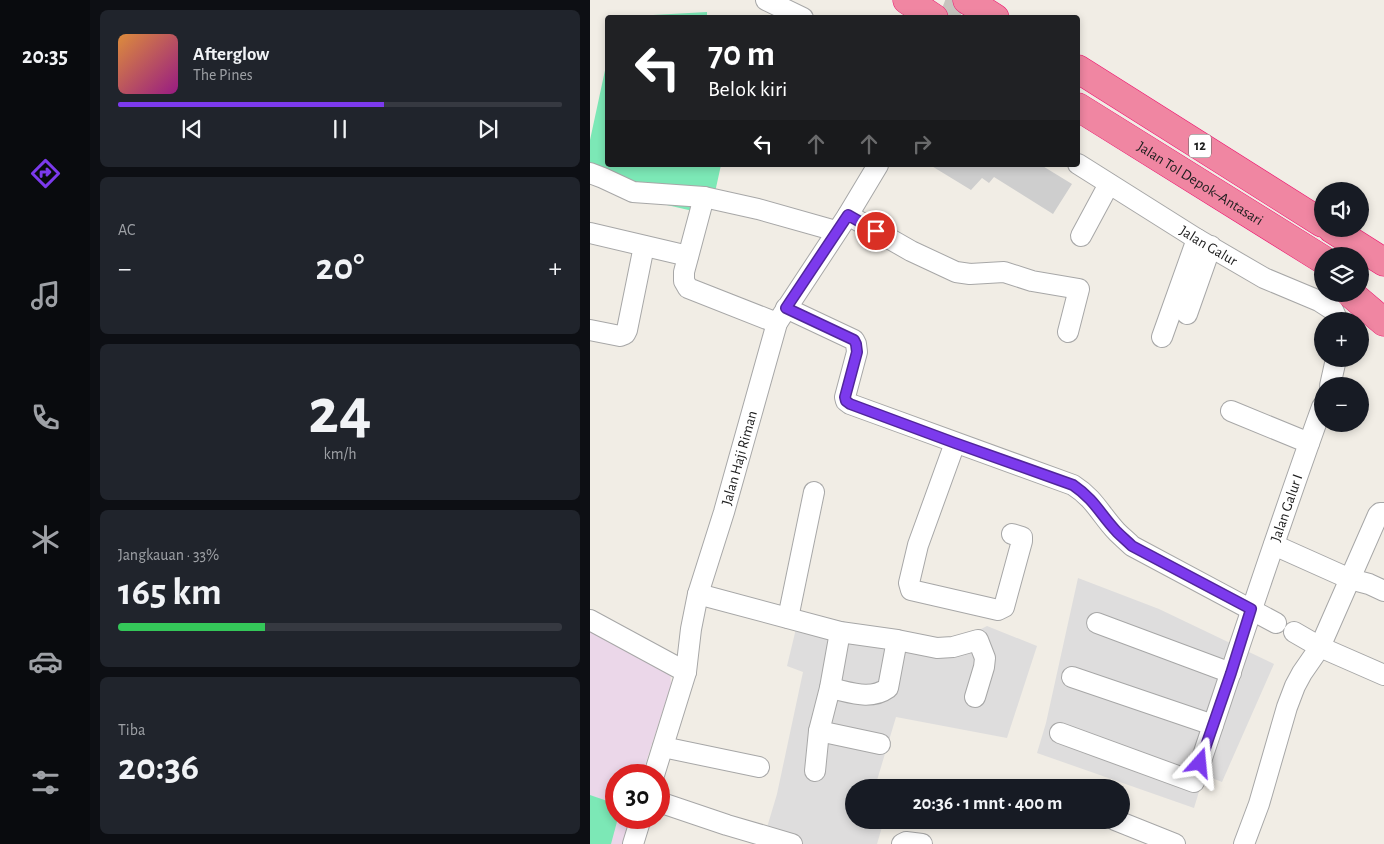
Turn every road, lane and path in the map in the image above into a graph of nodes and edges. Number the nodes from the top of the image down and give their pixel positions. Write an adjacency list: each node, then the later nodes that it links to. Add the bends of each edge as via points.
1 (766, 0): 4 (street)
2 (907, 0): 5 (highway)
3 (967, 0): 6 (highway)
4 (797, 15)
5 (930, 15)
6 (990, 15)
7 (1080, 70): 14 (highway, Jalan Tol Depok–Antasari / 12)
8 (1080, 108): 16 (highway, Jalan Tol Depok–Antasari / 12)
9 (1080, 165): 12 (street, Jalan Galur)
10 (877, 167): 15 (street, Jalan Haji Riman)
11 (590, 174): 13 (street, via 633,192)
12 (1109, 184): 18 (street); 20 (street, Jalan Galur)
13 (704, 197): 15 (street); 23 (street)
14 (1314, 218)
15 (842, 223): 31 (street, Jalan Haji Riman); 34 (street, via 956,272 1004,272 1079,289)
16 (1270, 226): 22 (highway, Jalan Tol Depok–Antasari / 12); 25 (highway)
17 (590, 233): 21 (street)
18 (1081, 236)
19 (1345, 237): 24 (highway)
20 (1204, 242): 29 (street, Jalan Galur, via 1264,278 1319,301); 30 (street); 35 (street)
21 (644, 246): 23 (street); 33 (street, via 625,334 620,336)
22 (1314, 254)
23 (688, 256): 31 (street, via 684,281 688,288)
24 (1384, 262)
25 (1314, 263)
26 (1369, 288): 27 (highway)
27 (1384, 298)
28 (1360, 302): 32 (highway)
29 (1334, 312)
30 (1187, 314)
31 (781, 316): 38 (street, via 854,340 857,352 845,397 850,404); 46 (street, Jalan Haji Riman)
32 (1384, 322)
33 (590, 330)
34 (1068, 332)
35 (1162, 337)
36 (1232, 411): 39 (street)
37 (1314, 429): 39 (street, Jalan Galur I)
38 (955, 443): 42 (street, via 918,545 909,583 911,590 998,610 1004,607 1022,541 1022,537); 47 (street, via 1073,485 1095,503 1132,546)
39 (1309, 443): 43 (street, Jalan Galur I)
40 (814, 492): 48 (street)
41 (1384, 513): 44 (street, via 1378,515)
42 (1012, 534)
43 (1274, 545): 44 (street); 47 (street, Jalan Galur I)
44 (1350, 579): 45 (street); 55 (street)
45 (1384, 591)
46 (698, 594): 48 (street); 56 (street, Jalan Haji Riman)
47 (1251, 609): 50 (street); 57 (street, Jalan Galur I)
48 (788, 618): 52 (street)
49 (590, 620): 56 (street)
50 (1276, 622)
51 (1097, 623): 57 (street)
52 (840, 632): 54 (street); 60 (street)
53 (1294, 632): 55 (street)
54 (897, 640): 60 (street, via 888,688 880,694 872,696); 61 (street, via 938,648 978,640 985,658)
55 (1320, 647): 58 (street); 78 (street, via 1295,686)
56 (686, 672): 66 (street, Jalan Haji Riman)
57 (1231, 673): 62 (street, Jalan Galur I)
58 (1384, 675)
59 (1072, 678): 62 (street)
60 (830, 688): 63 (street)
61 (975, 697)
62 (1213, 725): 64 (street, Jalan Galur I, via 1194,782)
63 (819, 731): 65 (street); 69 (street)
64 (1060, 733)
65 (880, 744)
66 (663, 747): 67 (street, Jalan Haji Riman); 68 (street)
67 (658, 764)
68 (759, 767)
69 (815, 771)
70 (670, 806): 74 (street)
71 (1130, 826): 77 (street)
72 (638, 829): 73 (street)
73 (633, 844)
74 (792, 844)
75 (902, 844): 76 (street)
76 (922, 844)
77 (1175, 844)
78 (1244, 844)

